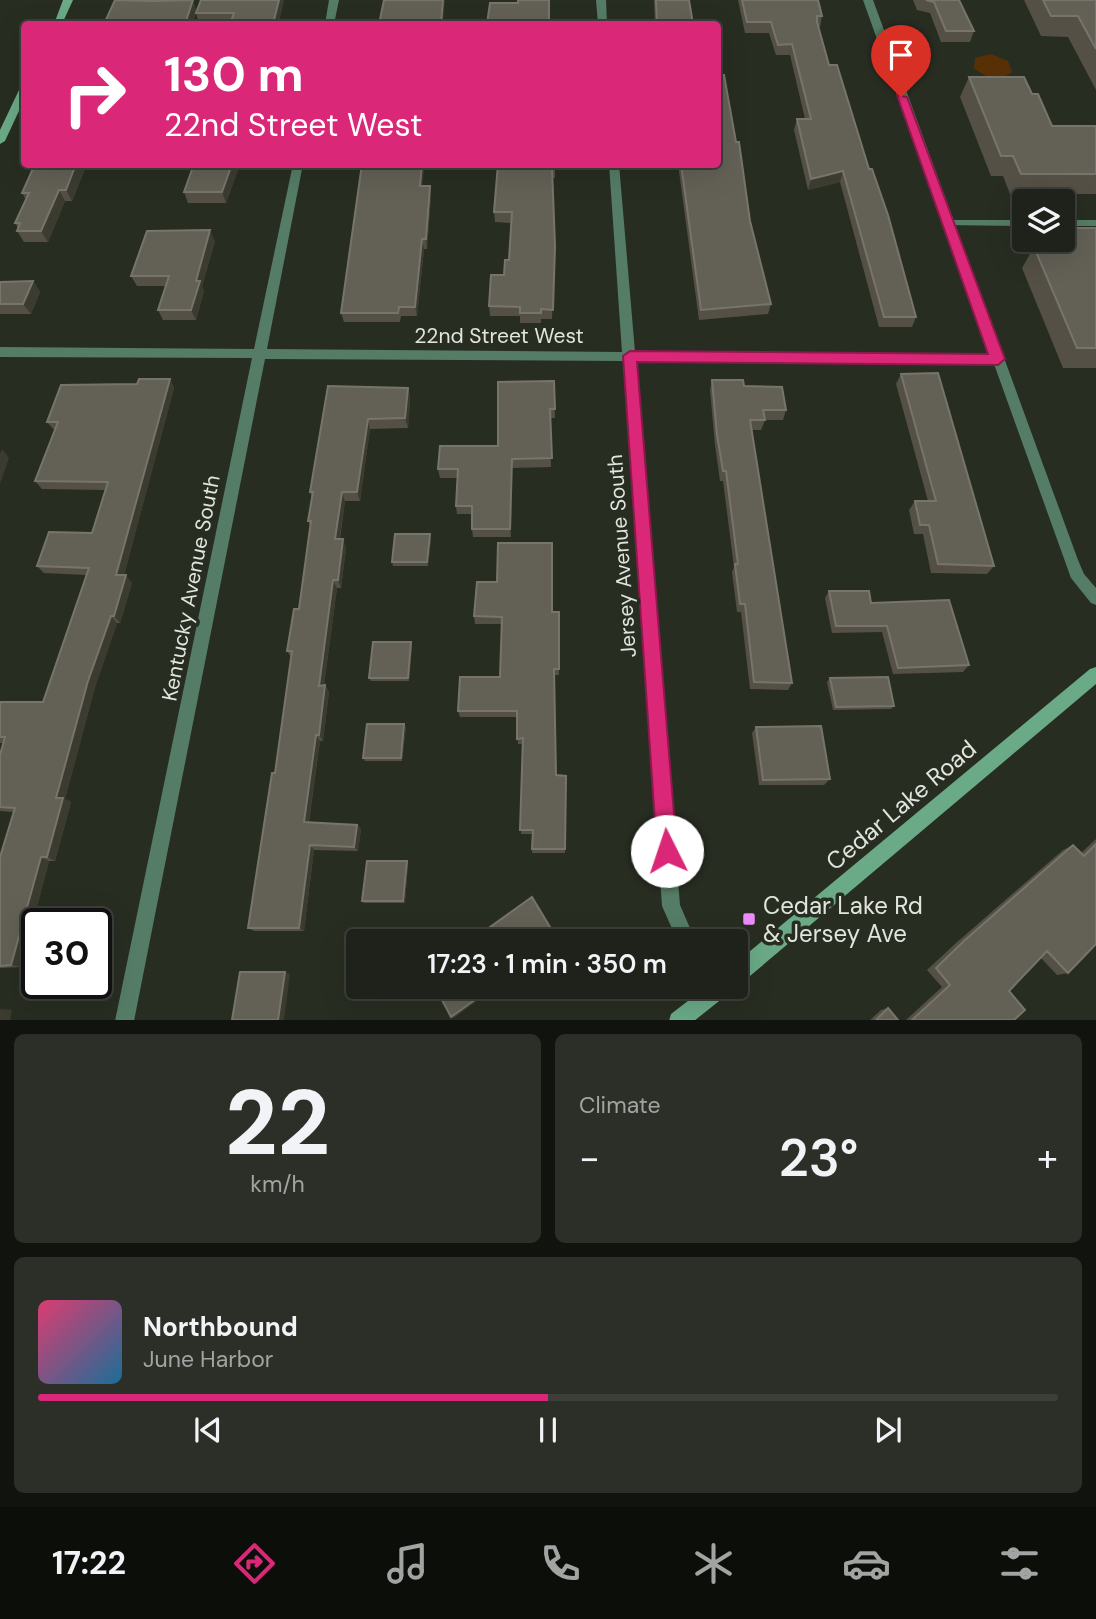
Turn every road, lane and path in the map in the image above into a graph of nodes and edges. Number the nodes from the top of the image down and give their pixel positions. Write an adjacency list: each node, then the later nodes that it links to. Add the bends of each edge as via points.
1 (68, 0): 5 (street)
2 (334, 0): 6 (street)
3 (601, 0): 7 (street)
4 (868, 0): 12 (street)
5 (59, 21)
6 (330, 21)
7 (603, 21)
8 (21, 96): 9 (street)
9 (0, 141)
10 (297, 168): 17 (street, Kentucky Avenue South)
11 (614, 168): 18 (street, Jersey Avenue South)
12 (948, 223): 13 (lane); 19 (street)
13 (1012, 223)
14 (1075, 223): 15 (lane)
15 (1096, 223)
16 (0, 352): 17 (street, 22nd Street West)
17 (260, 354): 18 (street, 22nd Street West); 25 (street, Kentucky Avenue South)
18 (630, 356): 19 (street, 22nd Street West); 22 (street, Jersey Avenue South, via 671,906)
19 (998, 359): 20 (street, via 1078,578)
20 (1096, 598)
21 (1096, 674): 23 (street, Cedar Lake Road)
22 (681, 929)
23 (748, 965)
24 (705, 999): 26 (street)
25 (124, 1020)
26 (678, 1020)

